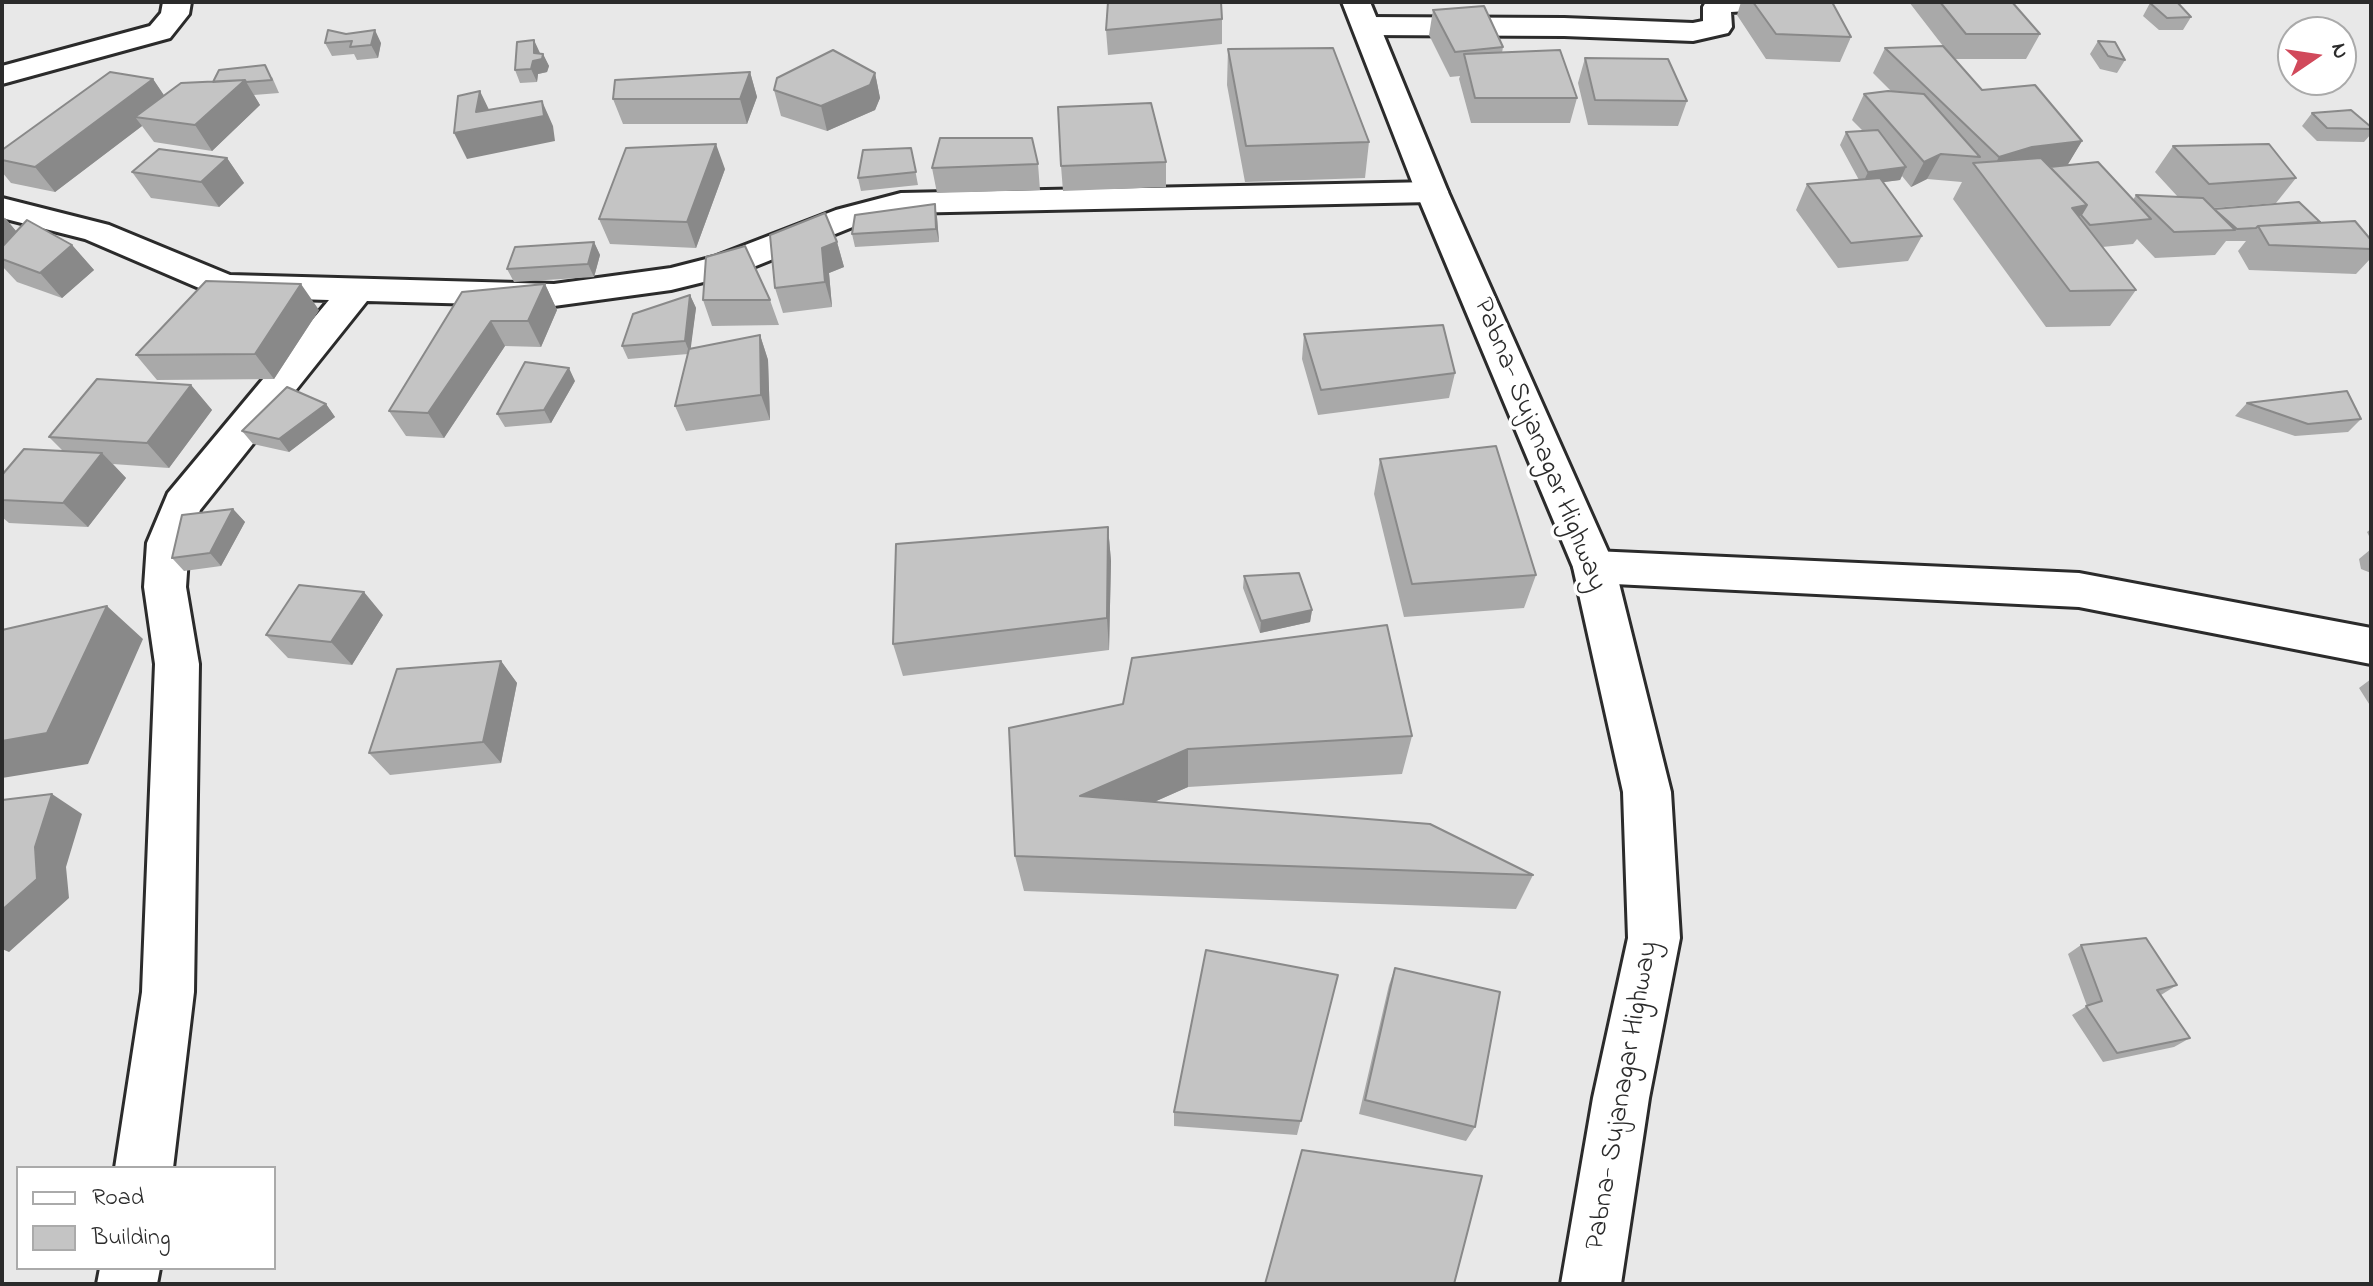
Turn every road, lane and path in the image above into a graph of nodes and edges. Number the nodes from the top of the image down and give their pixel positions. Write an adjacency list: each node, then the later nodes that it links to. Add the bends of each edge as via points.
1 (177, 2): 4 (street, via 175,14 160,32)
2 (1789, 2): 3 (street, via 1725,4 1717,7 1718,27 1693,32)
3 (1361, 14): 5 (street, Pabna- Sujanagar Highway)
4 (2, 75)
5 (1432, 192): 7 (street, via 901,203 848,217 724,266 671,279 554,295); 8 (street, Pabna- Sujanagar Highway)
6 (2, 208): 7 (street, via 97,232 225,286)
7 (356, 291): 10 (street, via 182,504 168,543 165,587 177,664 168,992)
8 (1594, 567): 9 (street, via 2079,590); 11 (street, Pabna- Sujanagar Highway, via 1647,792 1654,938)
9 (2371, 646)
10 (144, 1166)
11 (1591, 1284)

